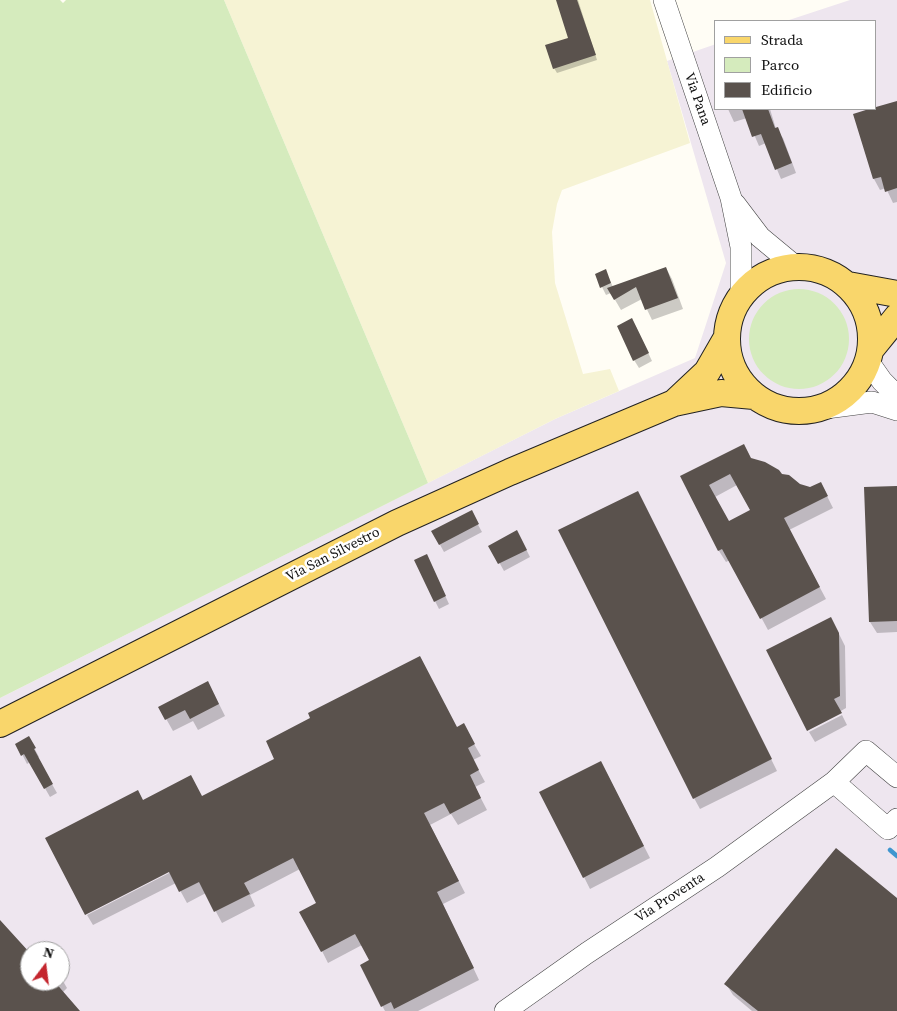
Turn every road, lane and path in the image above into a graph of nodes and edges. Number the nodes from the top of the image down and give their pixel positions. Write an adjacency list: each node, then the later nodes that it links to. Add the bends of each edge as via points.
1 (664, 0): 2 (street, Via Pana)
2 (731, 198): 3 (street, Via Pana, via 760,238); 6 (street, Via Pana, via 741,247)
3 (795, 266): 4 (main road, via 832,274); 6 (main road, via 774,270 756,280)
4 (848, 285): 5 (main road); 9 (main road, via 863,304 871,326)
5 (897, 294)
6 (741, 295): 8 (main road, via 730,316)
7 (897, 317): 9 (main road)
8 (726, 339): 10 (main road, via 730,361); 12 (main road, Via San Silvestro, via 707,372)
9 (870, 355): 11 (street, via 882,381); 13 (main road, via 860,379 846,394 830,405)
10 (754, 396): 12 (main road, Via San Silvestro, via 721,393); 13 (main road, via 772,406 791,411)
11 (897, 396)
12 (674, 403): 15 (main road, Via San Silvestro, via 397,523)
13 (810, 410): 14 (street, via 872,402)
14 (897, 410)
15 (0, 724)
16 (897, 777): 17 (street, Via Proventa, via 866,751)
17 (834, 782): 18 (street, via 888,829); 19 (street, Via Proventa, via 717,868)
18 (897, 819)
19 (505, 1011)

